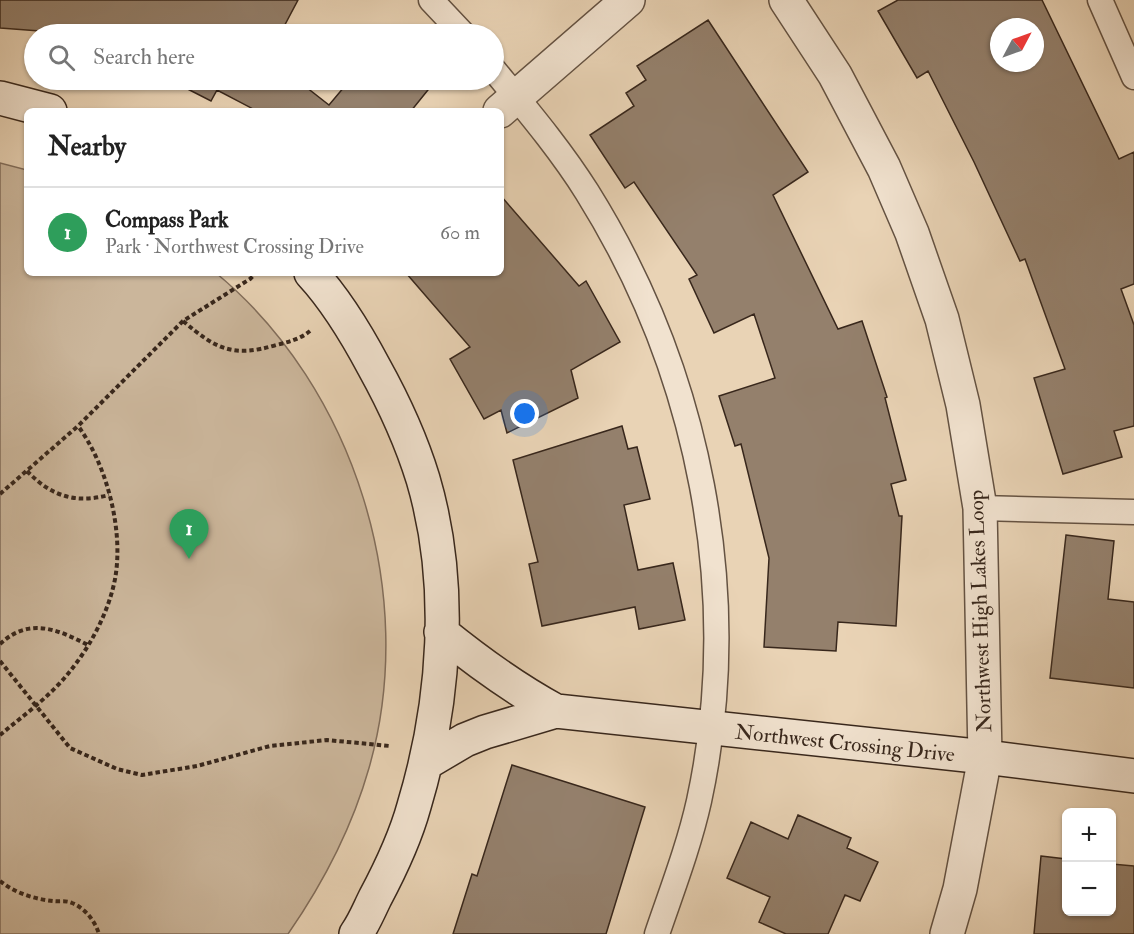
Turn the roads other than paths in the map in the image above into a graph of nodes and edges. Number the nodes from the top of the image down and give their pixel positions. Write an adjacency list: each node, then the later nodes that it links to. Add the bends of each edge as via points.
1 (430, 0): 5 (lane)
2 (628, 0): 9 (street)
3 (786, 0): 12 (street, Northwest High Lakes Loop, via 863,126 912,233 942,319 963,405)
4 (1100, 0): 6 (lane)
5 (453, 24)
6 (1134, 76)
7 (502, 90): 9 (lane)
8 (0, 98): 10 (street)
9 (508, 104): 16 (lane, via 568,165 602,217 645,301 673,371 697,459 712,555 716,618)
10 (38, 108)
11 (314, 276): 14 (street, via 354,332 407,434 432,516 441,583)
12 (980, 508): 13 (lane); 17 (street, Northwest High Lakes Loop)
13 (1134, 512)
14 (441, 632): 15 (street, Northwest Crossing Drive, via 491,672); 18 (street)
15 (556, 711): 16 (street, Northwest Crossing Drive); 18 (street, Northwest Crossing Drive, via 485,732)
16 (711, 729): 17 (street, Northwest Crossing Drive); 21 (lane, via 699,803)
17 (985, 757): 19 (street, Northwest Crossing Drive); 22 (street, Northwest High Lakes Loop, via 960,889)
18 (427, 759): 20 (street, via 398,855)
19 (1134, 776)
20 (356, 934)
21 (657, 934)
22 (947, 934)

